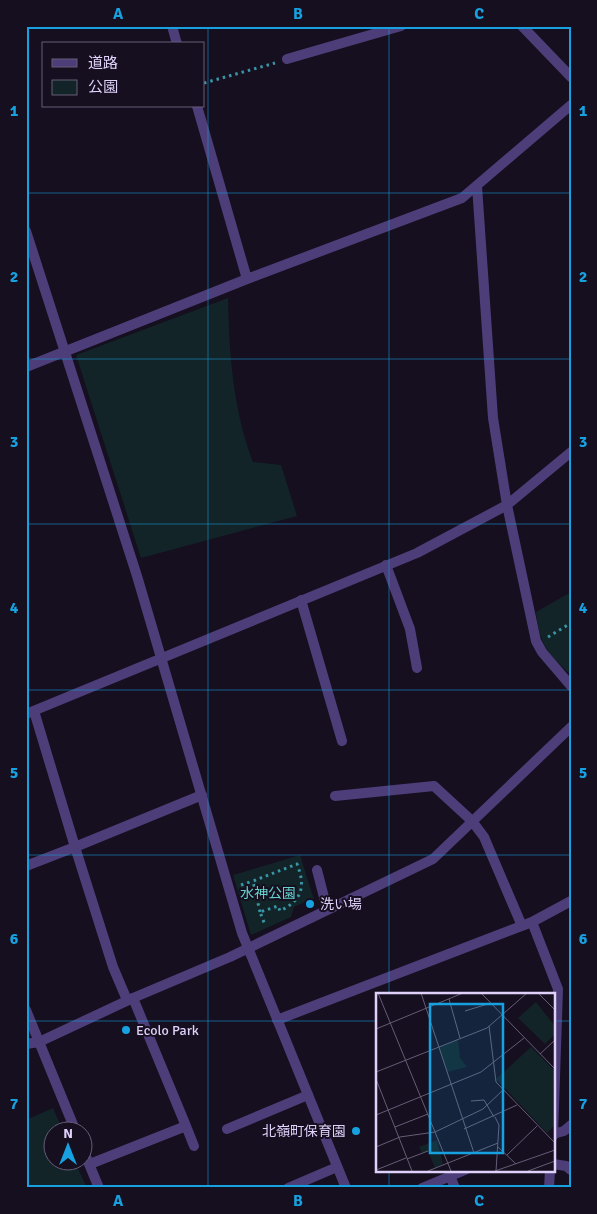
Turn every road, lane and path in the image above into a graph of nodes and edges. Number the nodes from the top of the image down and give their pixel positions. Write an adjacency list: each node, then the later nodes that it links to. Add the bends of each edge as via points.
1 (172, 26): 4 (street)
2 (401, 26): 5 (street)
3 (522, 26): 6 (street)
4 (177, 42)
5 (287, 59): 7 (path)
6 (571, 77)
7 (205, 83)
8 (571, 105): 10 (street)
9 (198, 108): 12 (street)
10 (477, 186): 12 (street, via 462,198); 16 (street, via 493,418)
11 (26, 231): 13 (street)
12 (247, 279): 13 (street)
13 (64, 352): 14 (street); 21 (street)
14 (26, 367)
15 (571, 452): 16 (street)
16 (507, 505): 17 (street, via 416,553); 20 (street)
17 (386, 565): 18 (street); 22 (street, via 410,629)
18 (300, 600): 21 (street); 26 (street)
19 (571, 624): 20 (path)
20 (536, 641): 23 (street)
21 (162, 658): 24 (street); 27 (street)
22 (417, 668)
23 (571, 686)
24 (30, 712): 30 (street)
25 (571, 727): 29 (street)
26 (342, 741)
27 (202, 795): 30 (street); 38 (street)
28 (335, 796): 29 (street, via 434,786)
29 (472, 821): 34 (street, via 433,859); 36 (street, via 484,837)
30 (75, 848): 31 (street); 39 (street, via 113,967)
31 (26, 866)
32 (317, 870): 34 (street)
33 (571, 901): 36 (street)
34 (327, 909): 37 (street)
35 (260, 912): 35 (path, via 278,906 280,911 300,897 303,886 297,864 252,881); 37 (path)
36 (527, 924): 41 (street); 45 (street, via 558,989)
37 (269, 936): 38 (street)
38 (248, 947): 39 (street); 41 (street)
39 (130, 999): 42 (street); 48 (street)
40 (26, 1010): 42 (street)
41 (277, 1020): 44 (street)
42 (39, 1042): 43 (street); 46 (street)
43 (26, 1044)
44 (308, 1095): 49 (street); 54 (street)
45 (554, 1106)
46 (72, 1122)
47 (571, 1125): 50 (street)
48 (186, 1126): 51 (street); 52 (street)
49 (227, 1129)
50 (554, 1135)
51 (194, 1146)
52 (92, 1163)
53 (554, 1164): 56 (street)
54 (337, 1167): 61 (street); 62 (street)
55 (92, 1169): 60 (street)
56 (571, 1170)
57 (460, 1172): 59 (street)
58 (550, 1172): 65 (street)
59 (450, 1176): 63 (street); 64 (street)
60 (99, 1188)
61 (288, 1188)
62 (346, 1188)
63 (422, 1188)
64 (455, 1188)
65 (549, 1188)

